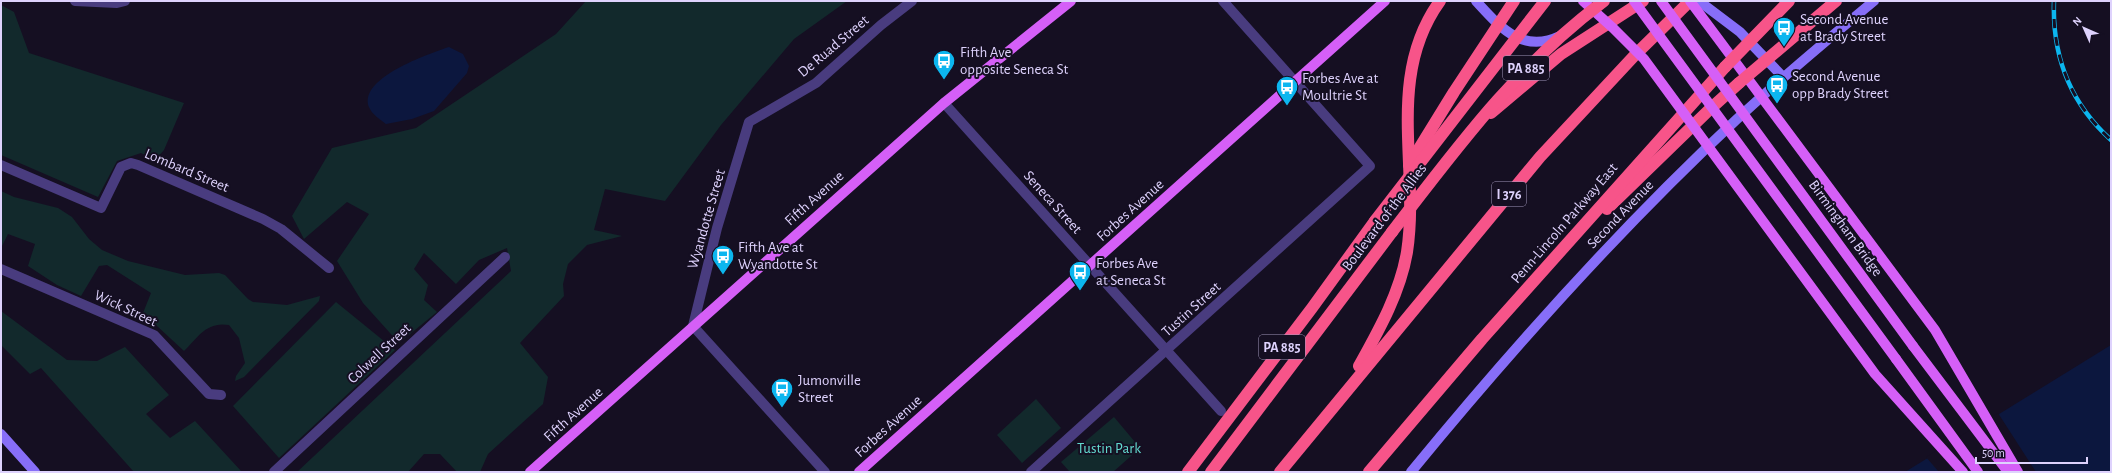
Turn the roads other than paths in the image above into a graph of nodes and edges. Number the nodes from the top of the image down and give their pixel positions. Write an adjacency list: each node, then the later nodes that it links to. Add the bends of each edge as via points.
1 (75, 1): 2 (street)
2 (125, 1)
3 (912, 1): 25 (street, De Ruad Street, via 816,83)
4 (1071, 1): 24 (main road, Fifth Avenue)
5 (1223, 1): 23 (street)
6 (1384, 1): 23 (main road, Forbes Avenue)
7 (1440, 1): 36 (highway, via 1421,35 1409,79 1406,110 1409,219 1403,268 1386,315)
8 (1476, 1): 13 (main road, via 1508,32 1526,41 1546,42 1565,34)
9 (1514, 1): 28 (highway, Boulevard of the Allies / PA 885, bridge, via 1454,92)
10 (1545, 1): 28 (highway, bridge)
11 (1583, 1): 51 (main road, bridge, via 1644,59 1875,374)
12 (1604, 1): 26 (highway, Boulevard of the Allies / PA 885, bridge, via 1520,73)
13 (1611, 1)
14 (1634, 1): 52 (main road, bridge)
15 (1644, 1): 26 (highway, bridge, via 1562,54 1490,115)
16 (1661, 1): 53 (main road, Birmingham Bridge, bridge)
17 (1699, 1): 22 (main road, via 1740,32)
18 (1789, 1): 33 (highway, Penn-Lincoln Parkway East, bridge, via 1725,67)
19 (1836, 1): 33 (highway, bridge, via 1739,83)
20 (1874, 1): 22 (main road, Second Avenue)
21 (1688, 3): 36 (highway, I 376, via 1629,61 1540,157); 54 (main road, bridge, via 1935,330)
22 (1783, 77): 50 (main road, Second Avenue, via 1688,165 1587,270)
23 (1295, 82): 30 (main road, Forbes Avenue); 35 (street, Tustin Street, via 1370,166)
24 (944, 103): 30 (street, Seneca Street); 34 (main road, Fifth Avenue)
25 (749, 122): 34 (street, Wyandotte Street, via 717,228)
26 (1458, 146): 47 (highway, Boulevard of the Allies / PA 885, bridge)
27 (1, 165): 31 (street, Lombard Street, via 101,208 121,167 131,162 263,219)
28 (1375, 221): 46 (highway, Boulevard of the Allies / PA 885)
29 (505, 257): 41 (street, Colwell Street)
30 (1090, 266): 35 (street, Seneca Street); 44 (main road, Forbes Avenue)
31 (330, 268)
32 (1, 269): 37 (street, Wick Street, via 154,335 209,394)
33 (1536, 278): 49 (highway, Penn-Lincoln Parkway East)
34 (693, 326): 42 (main road, Fifth Avenue); 43 (street)
35 (1167, 351): 38 (street, Seneca Street); 45 (street, Tustin Street)
36 (1345, 391): 48 (highway, I 376)
37 (221, 395)
38 (1221, 411)
39 (1, 434): 40 (main road)
40 (35, 472)
41 (274, 472)
42 (530, 472)
43 (825, 472)
44 (859, 472)
45 (1031, 472)
46 (1188, 472)
47 (1211, 472)
48 (1280, 472)
49 (1369, 472)
50 (1411, 472)
51 (1963, 472)
52 (1978, 472)
53 (2008, 472)
54 (2018, 472)

